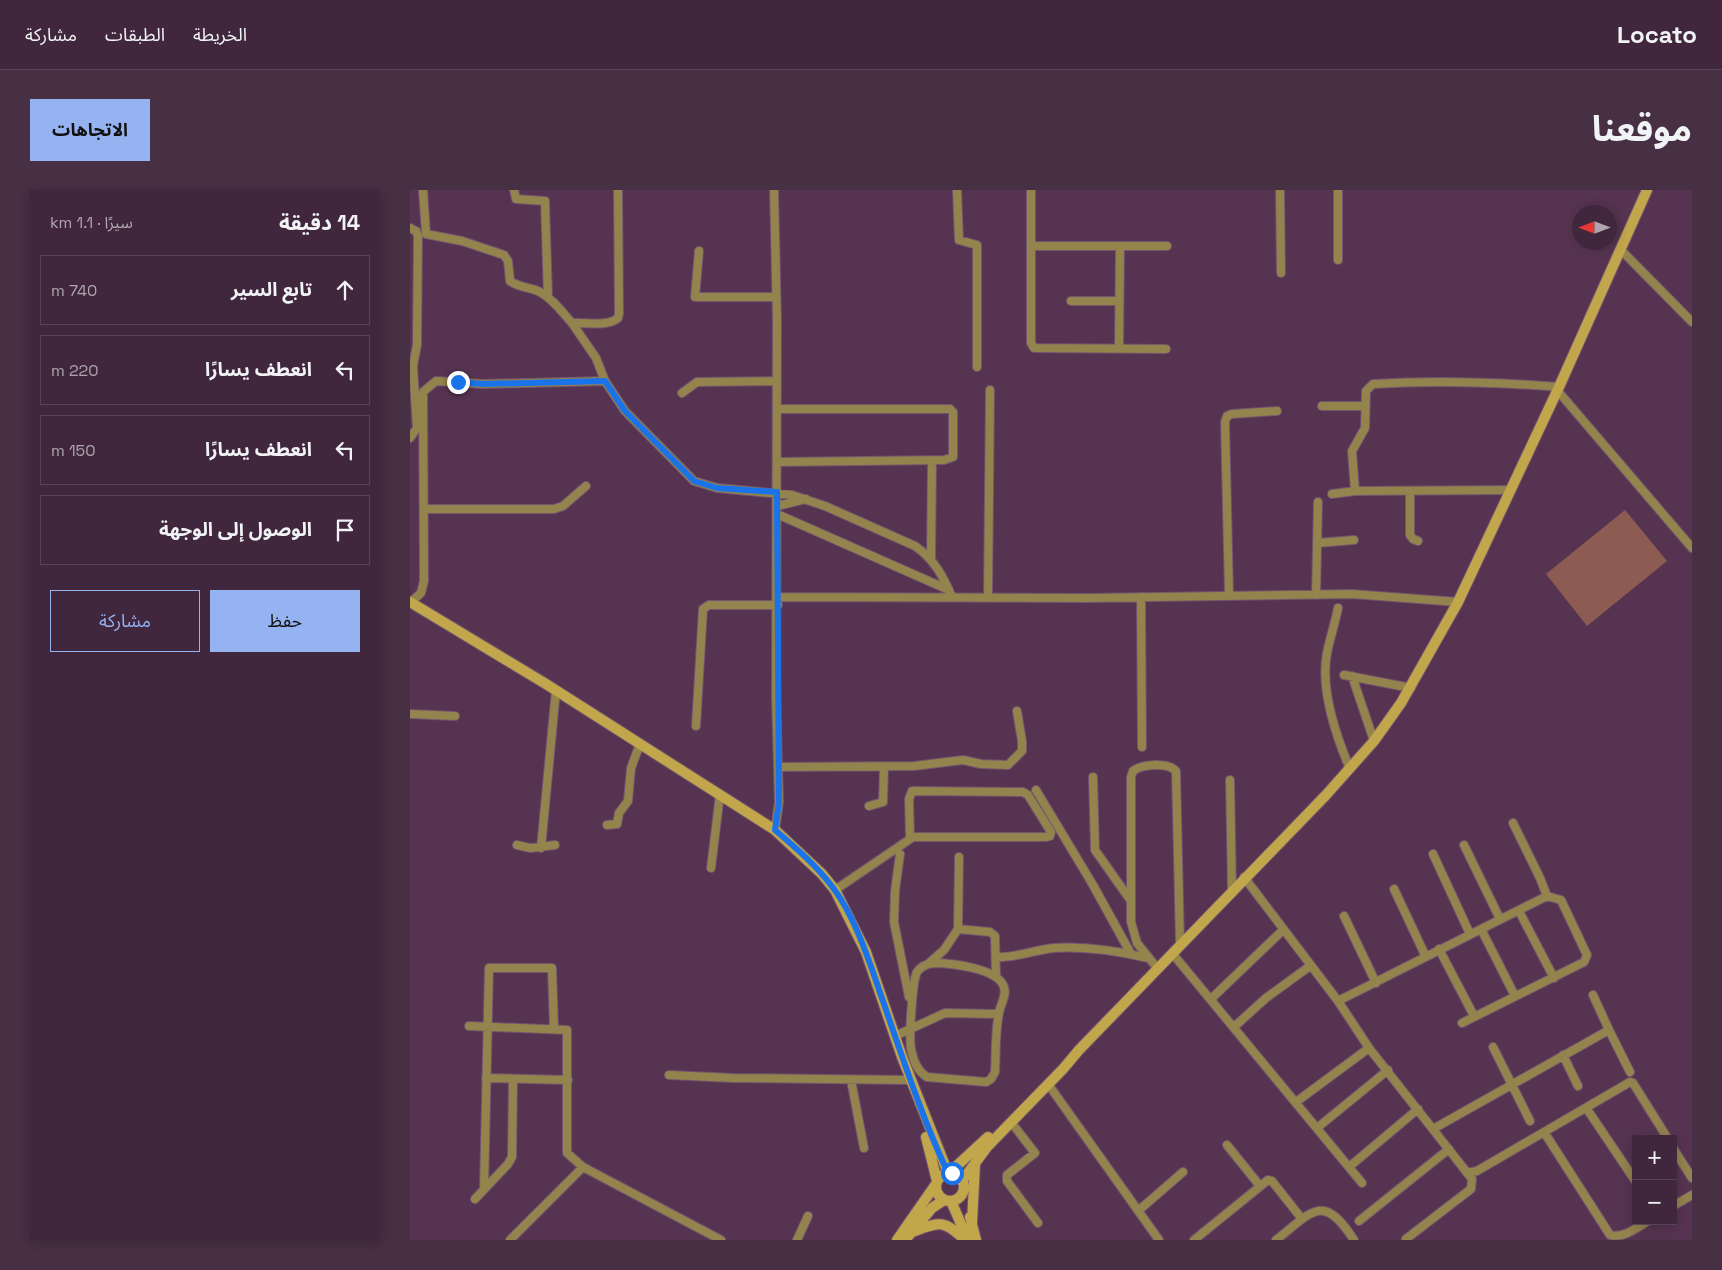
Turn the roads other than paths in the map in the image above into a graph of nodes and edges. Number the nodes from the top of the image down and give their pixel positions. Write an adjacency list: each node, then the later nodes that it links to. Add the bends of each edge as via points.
1 (423, 190): 18 (street, via 426,234 462,241 504,255 508,261 510,281)
2 (514, 190): 18 (street, via 516,199 545,201)
3 (618, 190): 23 (street, via 618,318 614,322)
4 (774, 190): 19 (street)
5 (958, 190): 26 (street, via 959,240 977,245)
6 (1030, 190): 11 (street)
7 (1280, 190): 17 (street)
8 (1338, 190): 16 (street)
9 (1647, 190): 14 (main road)
10 (410, 228): 36 (street, via 418,233 418,245 417,345 413,366 417,428)
11 (1031, 246): 12 (street); 24 (street, via 1031,343 1034,348)
12 (1120, 246): 13 (street); 21 (street)
13 (1167, 246)
14 (1620, 249): 22 (street); 29 (main road)
15 (699, 251): 19 (street, via 695,297)
16 (1338, 260)
17 (1280, 273)
18 (548, 297): 23 (street)
19 (776, 297): 28 (street)
20 (1070, 301): 21 (street)
21 (1119, 301): 24 (street)
22 (1692, 322)
23 (572, 323): 27 (street, via 596,358)
24 (1119, 347): 25 (street)
25 (1166, 349)
26 (978, 366)
27 (605, 381): 43 (street, via 625,411 694,481 717,488); 47 (street, via 433,382 423,394)
28 (776, 381): 31 (street, via 697,382); 34 (street)
29 (1558, 388): 33 (street, via 1483,382 1373,384 1366,391); 40 (main road); 52 (street)
30 (990, 390): 57 (street)
31 (682, 394)
32 (1322, 406): 33 (street)
33 (1365, 406): 41 (street, via 1365,428 1352,451)
34 (777, 410): 37 (street, via 950,409 953,412 953,457); 38 (street)
35 (1277, 411): 55 (street, via 1232,414 1225,422)
36 (410, 438)
37 (932, 460): 38 (street); 53 (street)
38 (777, 462): 43 (street)
39 (586, 486): 47 (street, via 563,506 554,509)
40 (1509, 490): 42 (street); 60 (main road)
41 (1355, 491): 42 (street); 44 (street)
42 (1410, 491): 50 (street, via 1410,534)
43 (777, 492): 45 (street); 48 (street)
44 (1332, 494)
45 (806, 499): 48 (street); 53 (street, via 914,546)
46 (1318, 502): 51 (street)
47 (424, 509): 61 (street, via 424,581 421,593)
48 (777, 510): 54 (street); 59 (street)
49 (1354, 540): 51 (street)
50 (1418, 541)
51 (1317, 543): 56 (street)
52 (1692, 548)
53 (931, 560): 54 (street, via 942,574)
54 (950, 593): 57 (street); 59 (street)
55 (1229, 594): 56 (street); 58 (street)
56 (1316, 594): 60 (street)
57 (988, 596): 58 (street)
58 (1142, 596): 71 (street)
59 (778, 601): 68 (street, via 709,605 703,609); 72 (street)
60 (1458, 602): 63 (main road)
61 (410, 603): 64 (main road)
62 (1338, 608): 74 (street, via 1327,653 1327,682 1332,711)
63 (1411, 688): 69 (main road); 69 (street, via 1348,675)
64 (556, 690): 70 (main road); 87 (street)
65 (1017, 711): 73 (street, via 1022,751 1008,765 963,760)
66 (410, 714): 67 (street)
67 (455, 716)
68 (696, 726)
69 (1374, 741): 74 (main road)
70 (640, 744): 78 (main road); 81 (street, via 630,768 627,804 619,813 617,824)
71 (1142, 747)
72 (778, 767): 73 (street); 82 (street)
73 (884, 767): 79 (street, via 883,802)
74 (1350, 769): 92 (main road)
75 (1093, 777): 97 (street, via 1095,850)
76 (1230, 780): 95 (street)
77 (1036, 790): 108 (street)
78 (720, 794): 82 (main road); 91 (street)
79 (869, 806)
80 (1513, 823): 96 (street)
81 (607, 825)
82 (775, 830): 94 (main road, via 804,855)
83 (910, 838): 83 (street, via 1046,837 1051,832 1023,792 912,791 909,799); 94 (street)
84 (517, 845): 87 (street)
85 (555, 845): 87 (street)
86 (1464, 845): 100 (street)
87 (541, 848)
88 (900, 854): 122 (street, via 894,891 894,922)
89 (1433, 854): 104 (street)
90 (959, 857): 101 (street)
91 (711, 868)
92 (1244, 877): 95 (main road); 103 (street)
93 (1394, 889): 110 (street)
94 (835, 890): 132 (main road, via 866,952)
95 (1232, 890): 105 (main road)
96 (1546, 896): 98 (street); 116 (street, via 1561,900 1587,955 1584,962)
97 (1131, 902): 105 (street, via 1132,771 1143,766 1170,766 1176,771 1178,780); 111 (street, via 1133,935)
98 (1519, 911): 100 (street); 116 (street)
99 (1344, 916): 117 (street)
100 (1500, 919): 102 (street)
101 (958, 929): 109 (street, via 994,934); 112 (street, via 944,950)
102 (1481, 929): 104 (street); 118 (street)
103 (1283, 930): 113 (street); 120 (street)
104 (1470, 934): 106 (street)
105 (1180, 944): 107 (main road)
106 (1439, 949): 110 (street); 124 (street)
107 (1172, 953): 114 (main road); 120 (street)
108 (1130, 954): 109 (street, via 1069,948); 111 (street)
109 (996, 957): 115 (street)
110 (1426, 957): 117 (street)
111 (1148, 958): 114 (street)
112 (927, 964): 115 (street, via 958,964); 122 (street, via 917,972 913,984)
113 (1310, 966): 121 (street); 128 (street, via 1266,998)
114 (1158, 969): 135 (main road)
115 (996, 976): 123 (street, via 1004,987)
116 (1554, 978): 118 (street)
117 (1376, 983): 121 (street)
118 (1515, 996): 124 (street)
119 (1593, 996): 131 (street)
120 (1211, 999): 128 (street)
121 (1338, 1002): 134 (street)
122 (912, 1009): 129 (street)
123 (998, 1014): 129 (street, via 945,1013); 129 (street, via 995,1072 986,1082 928,1077 920,1073 910,1047)
124 (1474, 1016): 125 (street)
125 (1462, 1023)
126 (469, 1026): 127 (street)
127 (486, 1026): 130 (street); 130 (street, via 490,968 548,967 553,970); 141 (street)
128 (1234, 1027): 149 (street)
129 (911, 1028): 132 (street)
130 (554, 1029): 143 (street, via 564,1029 569,1034)
131 (1609, 1030): 136 (street); 139 (street)
132 (895, 1036): 137 (main road)
133 (1493, 1047): 147 (street)
134 (1369, 1048): 138 (street); 149 (street)
135 (1078, 1050): 146 (main road); 166 (main road, via 1059,1064)
136 (1563, 1056): 147 (street); 148 (street)
137 (902, 1058): 145 (main road); 166 (main road)
138 (1388, 1070): 151 (street); 154 (street)
139 (1630, 1072)
140 (669, 1075): 144 (street)
141 (486, 1078): 142 (street); 174 (street)
142 (513, 1079): 143 (street); 174 (street, via 512,1157)
143 (568, 1080): 163 (street, via 567,1153)
144 (851, 1080): 145 (street); 159 (street)
145 (907, 1080): 170 (main road)
146 (1048, 1084): 153 (main road); 179 (street)
147 (1511, 1085): 152 (street); 155 (street)
148 (1578, 1086)
149 (1296, 1102): 154 (street)
150 (1587, 1108): 156 (street); 157 (street, via 1633,1083); 169 (street)
151 (1418, 1110): 155 (street); 164 (street)
152 (1530, 1121)
153 (1011, 1122): 162 (main road); 183 (street, via 1035,1153 1007,1176 1007,1181)
154 (1317, 1128): 164 (street)
155 (1434, 1129): 160 (street)
156 (1544, 1132): 167 (street, via 1477,1171); 185 (street, via 1610,1235 1615,1237 1631,1232)
157 (1666, 1135)
158 (1227, 1145): 173 (street)
159 (864, 1148)
160 (1449, 1150): 167 (street); 182 (street)
161 (1677, 1154): 168 (street)
162 (976, 1162): 172 (main road); 184 (main road)
163 (583, 1167): 188 (street); 189 (street)
164 (1349, 1167): 171 (street)
165 (1183, 1172): 179 (street)
166 (949, 1173): 170 (main road); 172 (main road, via 956,1174)
167 (1467, 1173): 187 (street, via 1473,1183 1471,1190)
168 (1692, 1178)
169 (1635, 1180)
170 (937, 1182): 177 (main road, via 936,1192); 191 (main road)
171 (1362, 1183)
172 (963, 1185): 177 (main road, via 958,1199); 184 (main road)
173 (1260, 1186): 181 (street, via 1272,1181); 195 (street)
174 (484, 1189): 176 (street)
175 (1692, 1195): 178 (street)
176 (475, 1199)
177 (947, 1200): 186 (main road, via 932,1208); 192 (main road)
178 (1677, 1204)
179 (1138, 1211): 194 (street)
180 (808, 1216): 190 (street)
181 (1302, 1219): 196 (street); 197 (street, via 1321,1210 1330,1211 1341,1220)
182 (1359, 1221)
183 (1038, 1222)
184 (972, 1223): 193 (main road)
185 (1642, 1225)
186 (909, 1236): 192 (main road, via 941,1223 951,1226)
187 (1406, 1239)
188 (510, 1240)
189 (721, 1240)
190 (796, 1240)
191 (896, 1240)
192 (966, 1240)
193 (976, 1240)
194 (1159, 1240)
195 (1194, 1240)
196 (1276, 1240)
197 (1354, 1240)

